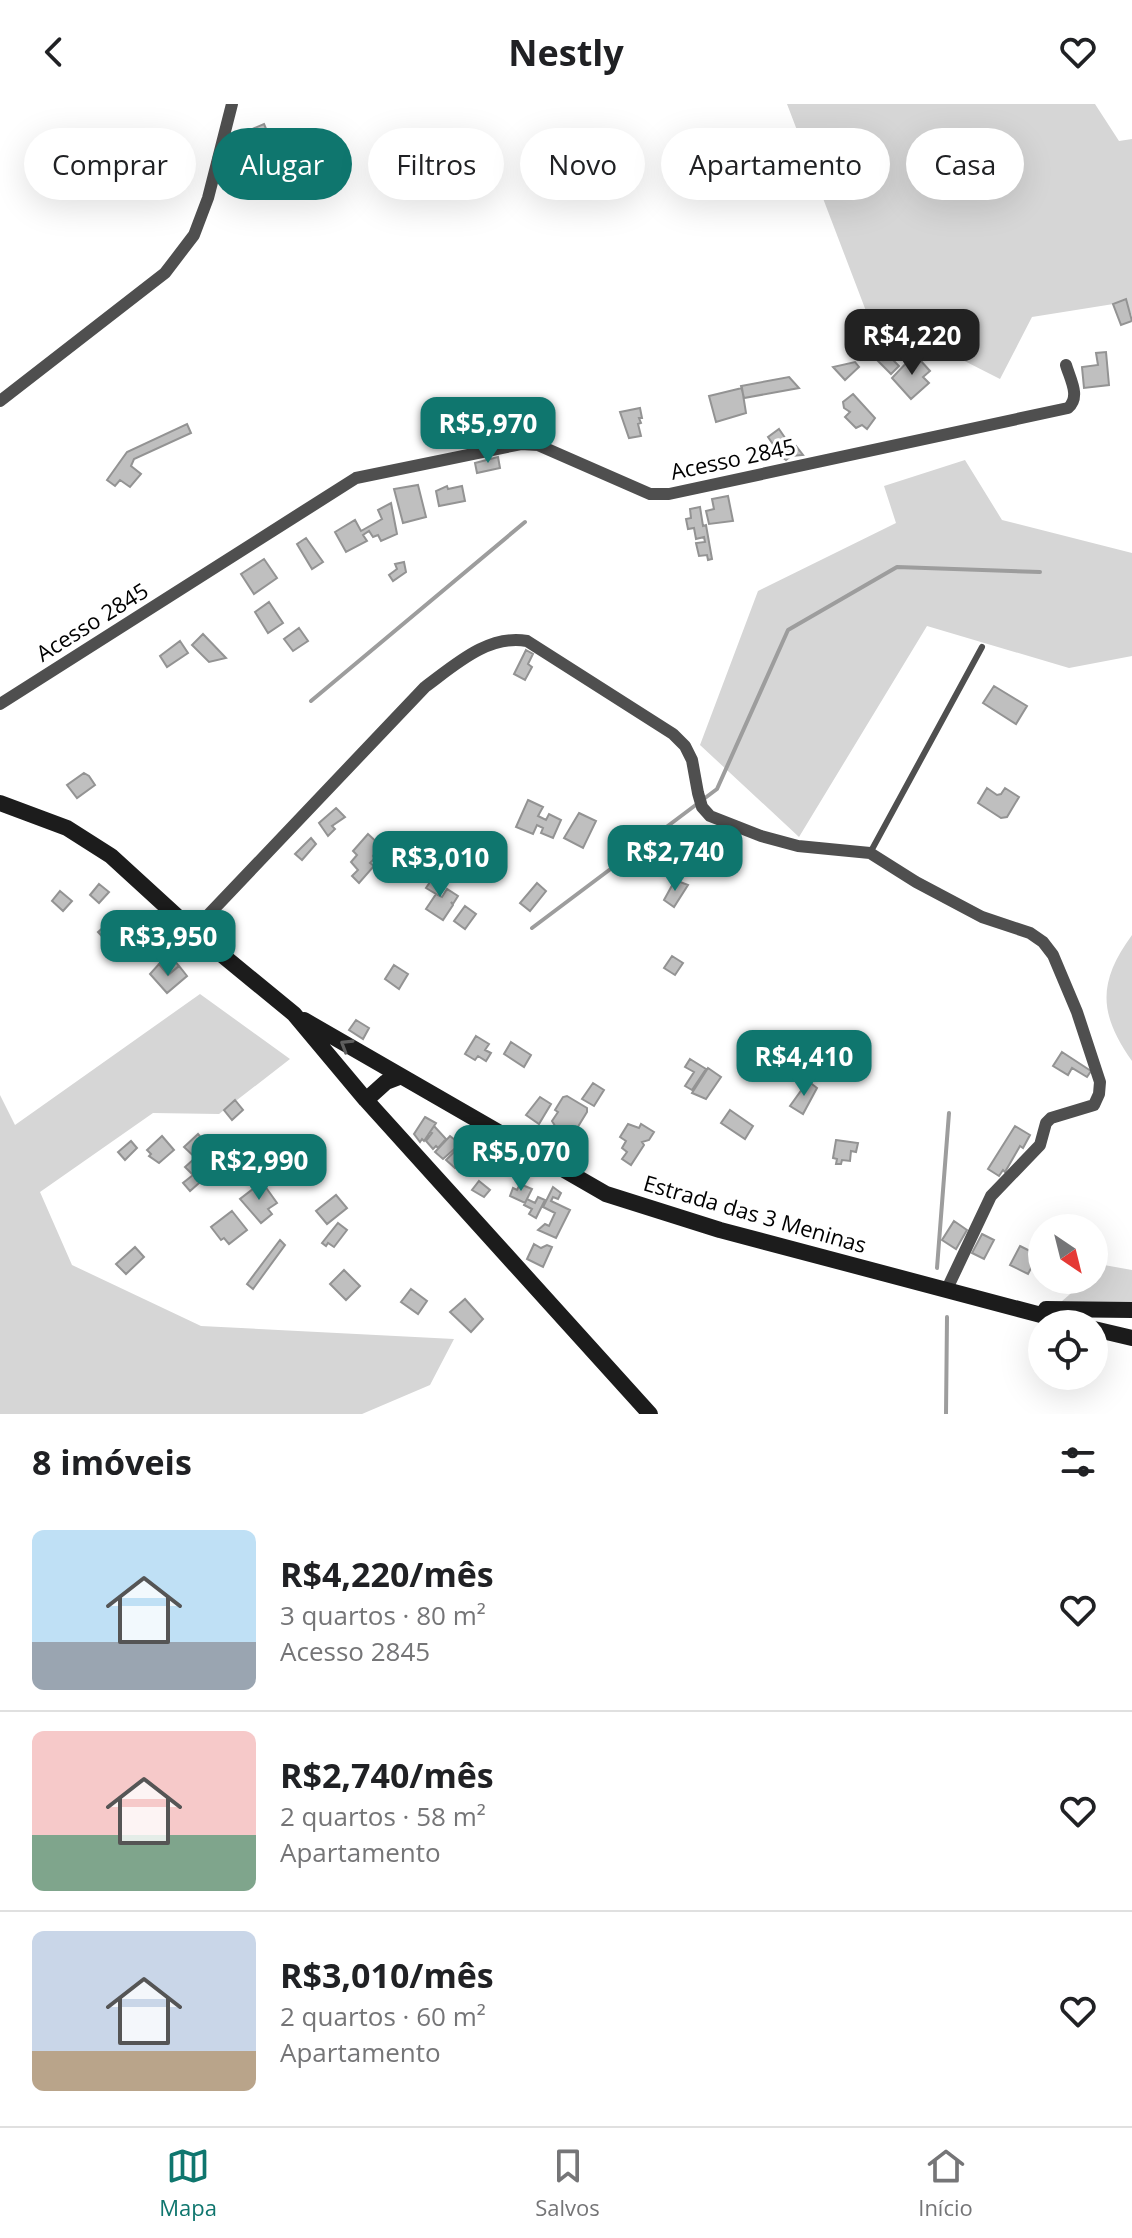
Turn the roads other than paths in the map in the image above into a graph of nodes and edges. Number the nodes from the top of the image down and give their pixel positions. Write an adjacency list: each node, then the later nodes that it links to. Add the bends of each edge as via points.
1 (232, 104): 3 (street, via 194,235 165,273)
2 (1066, 365): 5 (street, Acesso 2845, via 1075,395 1068,408 669,494 641,491 538,445 521,444 356,478)
3 (0, 401)
4 (982, 647): 7 (lane)
5 (0, 704)
6 (0, 803): 8 (main road, via 67,828 111,856)
7 (870, 853): 8 (street, via 798,846 710,816 702,807 692,760 673,734 527,641 511,638 462,660 425,687); 12 (street, via 982,917 1043,942 1077,1012 1100,1082 1094,1105 1051,1118 1040,1145 991,1196)
8 (193, 931): 9 (main road)
9 (294, 1014): 10 (main road, Estrada das 3 Meninas, one-way to 9); 11 (main road)
10 (399, 1077): 11 (main road); 12 (main road, Estrada das 3 Meninas, via 606,1194)
11 (366, 1100): 18 (main road)
12 (946, 1291): 13 (main road, Estrada das 3 Meninas)
13 (1009, 1306): 14 (main road, Estrada das 3 Meninas); 15 (main road, Estrada das 3 Meninas)
14 (1132, 1310)
15 (1028, 1311)
16 (1108, 1332): 17 (main road)
17 (1132, 1338)
18 (650, 1414)

